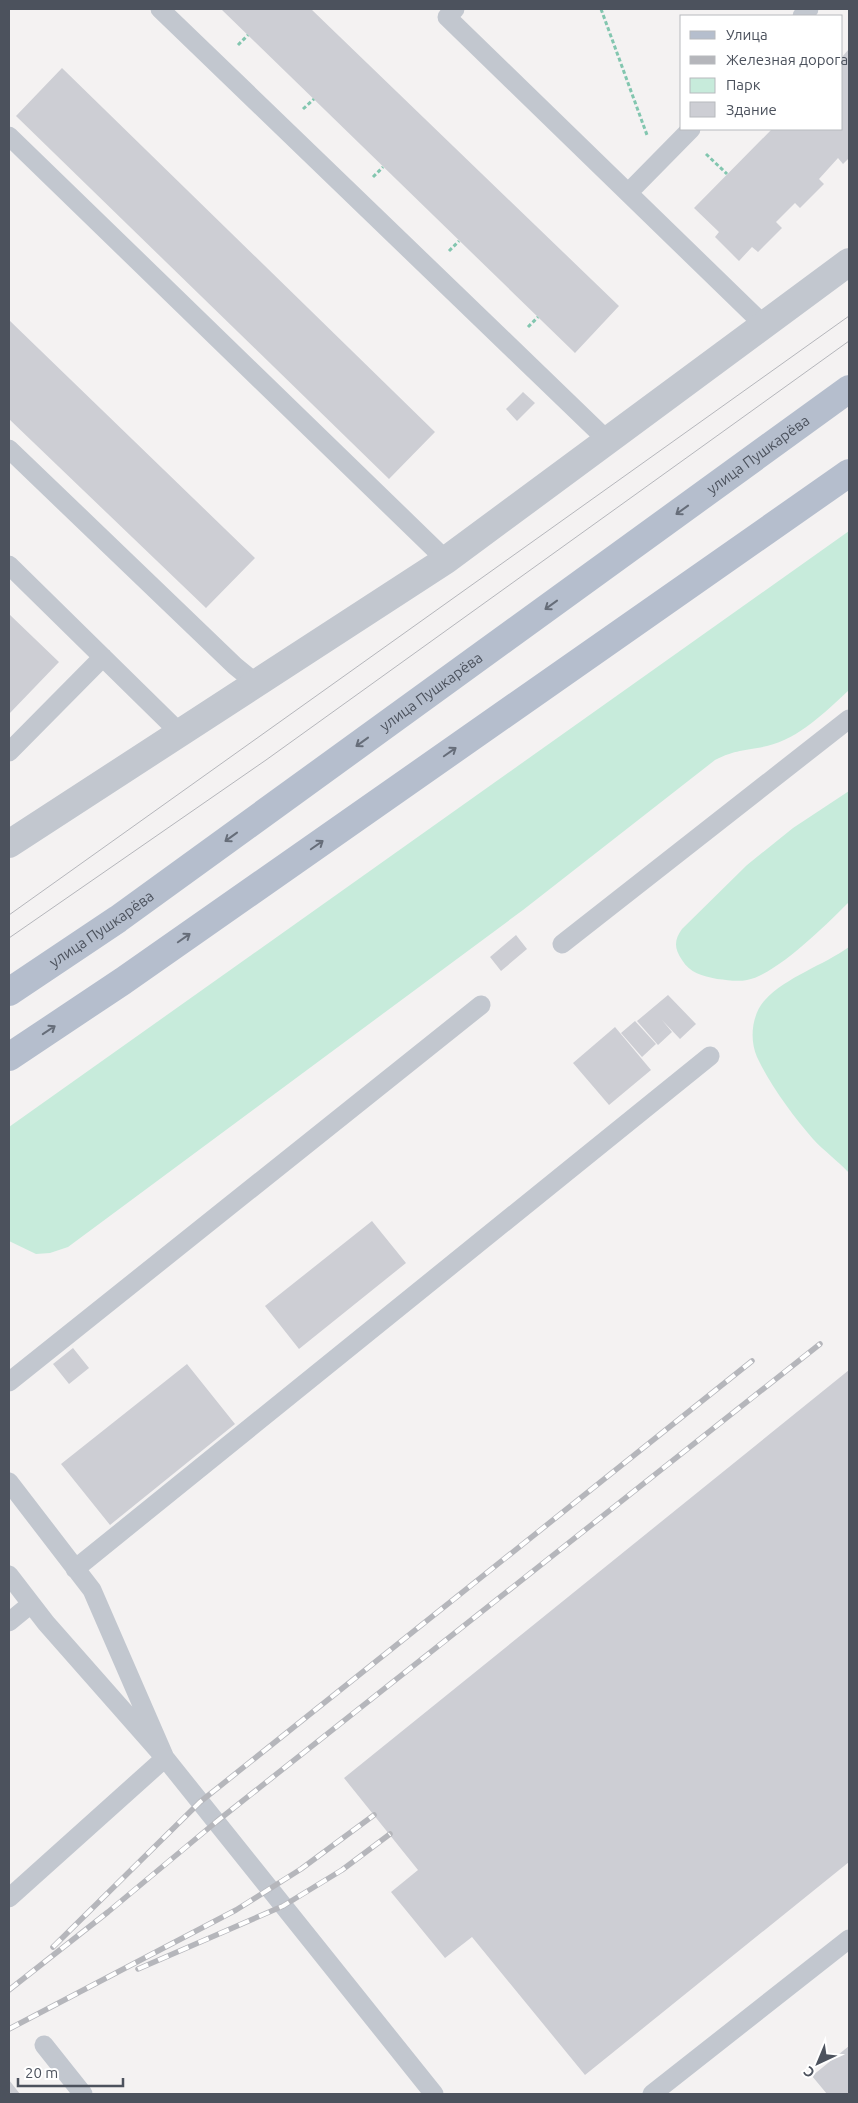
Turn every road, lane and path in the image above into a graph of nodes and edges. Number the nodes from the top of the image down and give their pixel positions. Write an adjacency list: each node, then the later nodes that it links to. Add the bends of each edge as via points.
1 (160, 9): 13 (lane)
2 (455, 9): 9 (lane, via 447,17)
3 (601, 9): 6 (path)
4 (691, 130): 6 (lane)
5 (9, 136): 16 (lane)
6 (657, 164): 9 (lane)
7 (720, 168): 8 (path)
8 (727, 174)
9 (628, 193): 11 (lane)
10 (849, 262): 11 (street)
11 (764, 325): 13 (street)
12 (849, 389): 25 (main road, улица Пушкарёва, one-way to 25, via 118,919)
13 (608, 441): 16 (street)
14 (9, 449): 19 (lane)
15 (849, 473): 28 (main road, one-way to 15)
16 (446, 560): 19 (street)
17 (9, 565): 18 (lane)
18 (103, 657): 21 (lane); 22 (lane)
19 (257, 684): 21 (street)
20 (849, 719): 24 (lane)
21 (180, 733): 23 (street)
22 (9, 752)
23 (9, 844)
24 (562, 944)
25 (9, 992)
26 (481, 1005): 29 (lane)
27 (710, 1056): 31 (lane)
28 (9, 1057)
29 (9, 1382)
30 (9, 1482): 31 (lane)
31 (75, 1568): 35 (lane, via 92,1590)
32 (9, 1575): 33 (lane)
33 (31, 1604): 34 (lane); 35 (lane)
34 (9, 1622)
35 (165, 1758): 36 (lane); 40 (lane)
36 (9, 1898)
37 (849, 1939): 41 (lane)
38 (44, 2045): 39 (lane)
39 (82, 2094)
40 (434, 2094)
41 (652, 2094)

